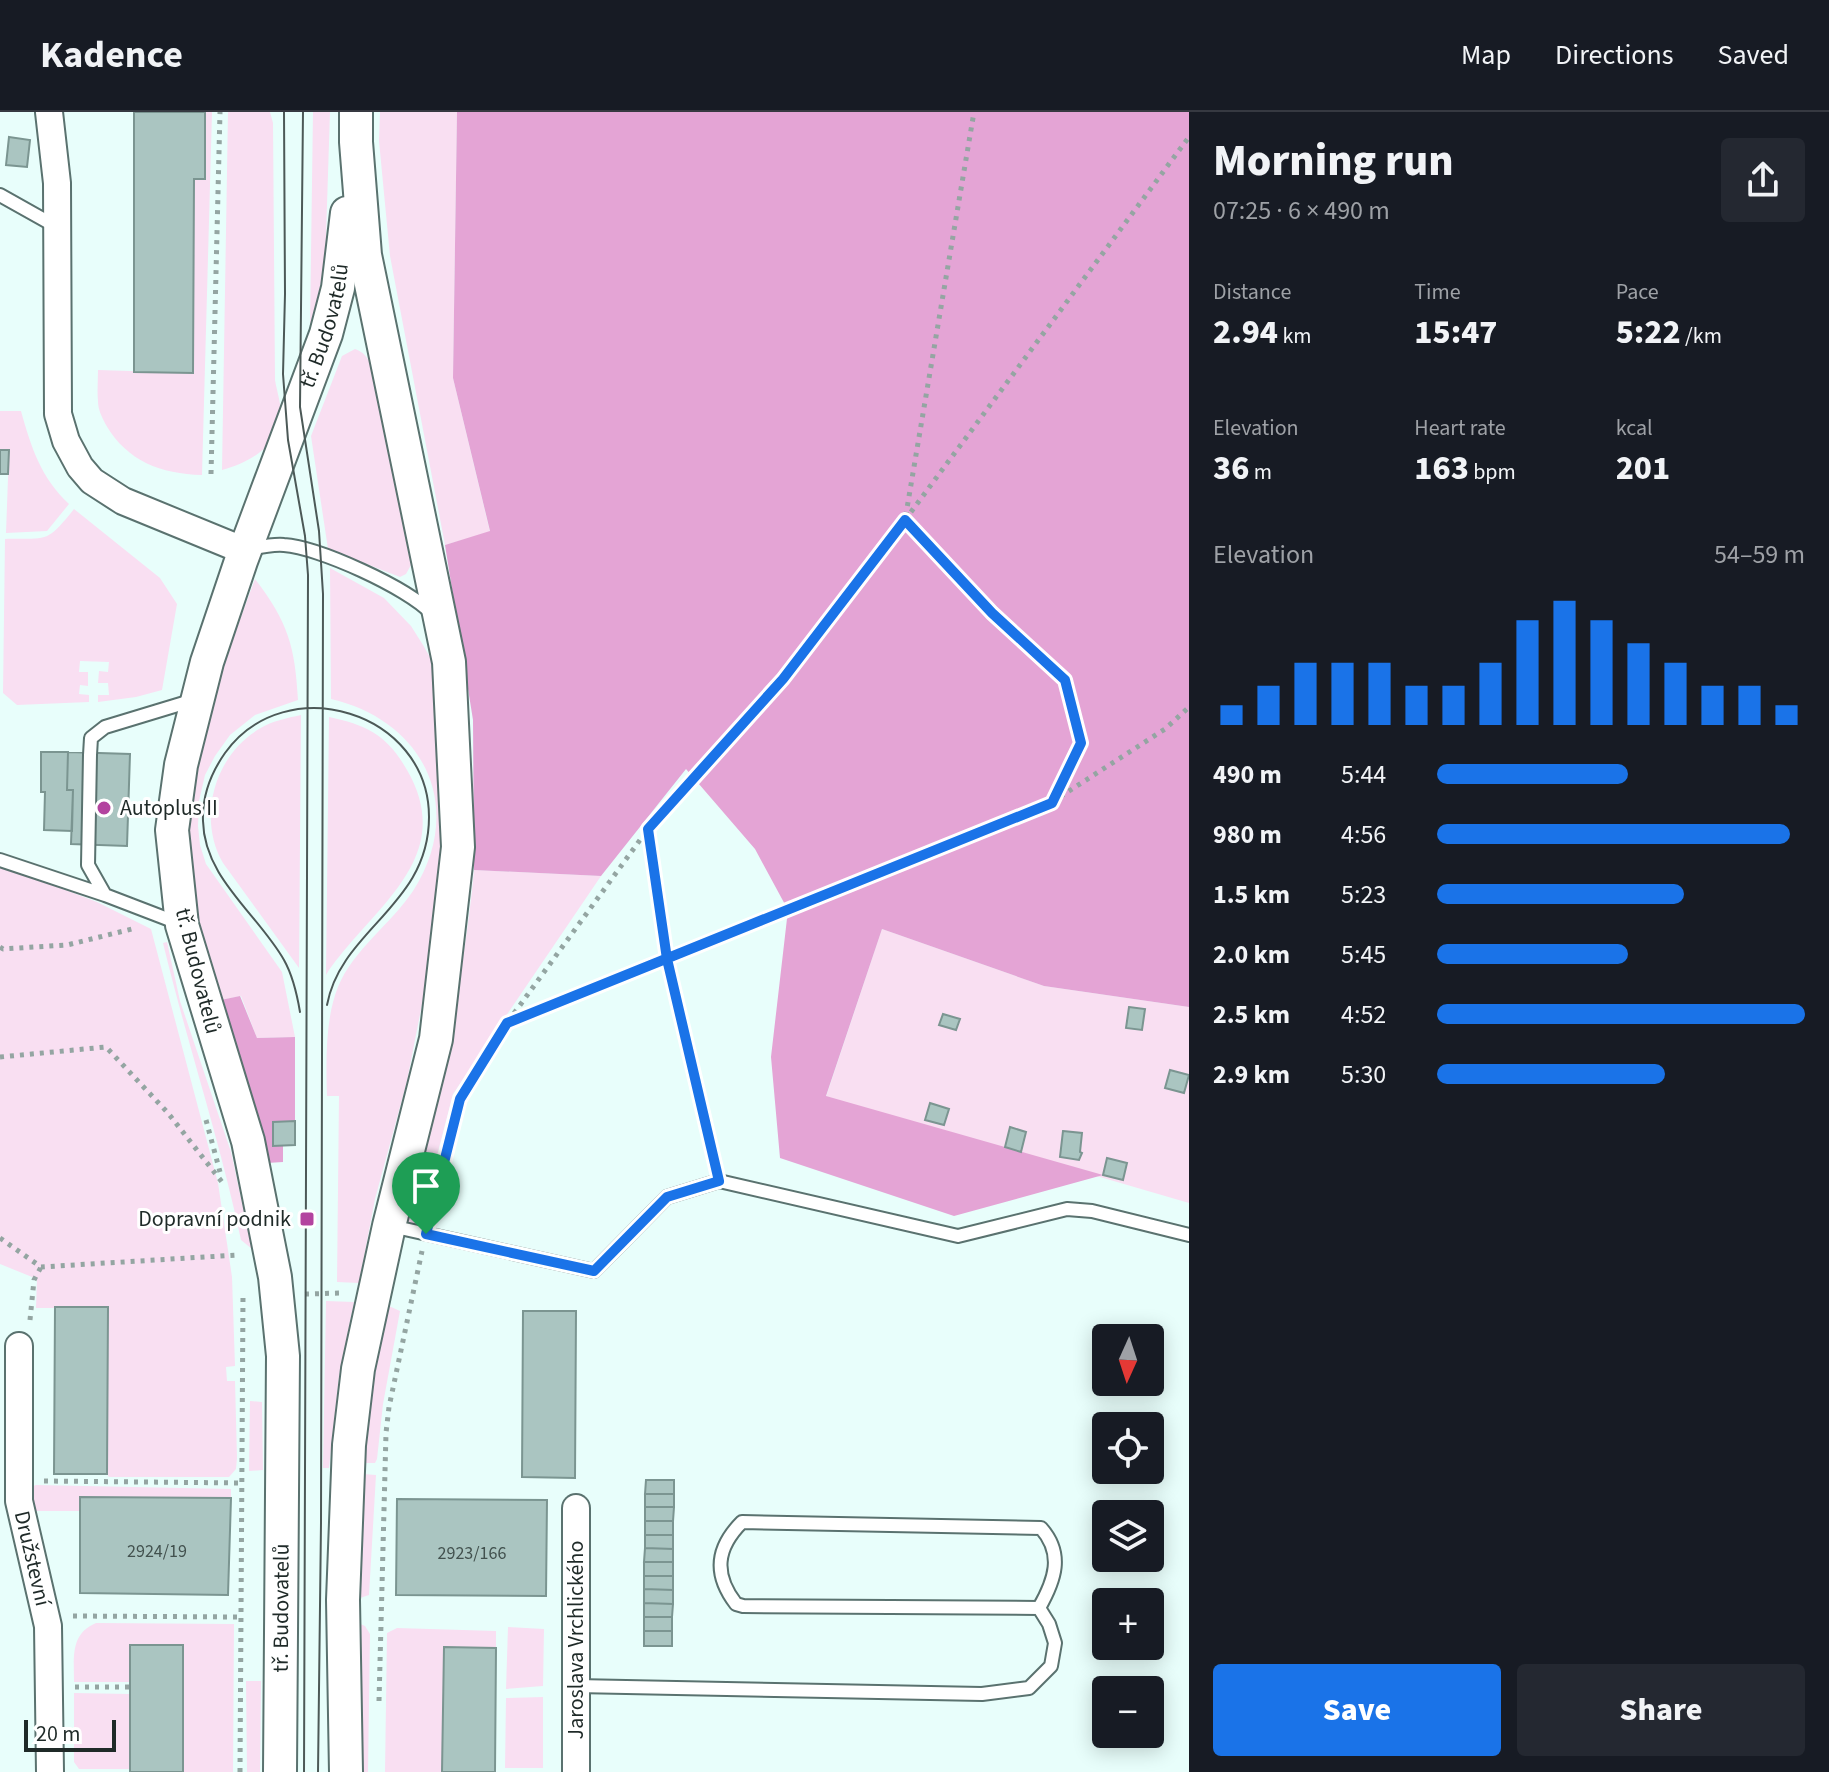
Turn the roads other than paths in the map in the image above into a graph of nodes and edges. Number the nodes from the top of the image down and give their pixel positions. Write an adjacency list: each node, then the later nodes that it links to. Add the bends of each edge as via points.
1 (49, 112): 4 (street)
2 (356, 127): 5 (street, tř. Budovatelů, via 338,288 326,334); 6 (street, tř. Budovatelů, via 367,269)
3 (0, 195): 4 (lane)
4 (57, 227): 5 (street, via 56,396 73,455 92,481 123,501)
5 (245, 551): 6 (lane, via 286,545 321,555 410,595); 7 (street, tř. Budovatelů)
6 (442, 629): 11 (street, tř. Budovatelů, via 449,662 458,847 436,1039)
7 (197, 699): 9 (lane, via 105,727 91,738 88,865); 10 (street, tř. Budovatelů, via 172,830)
8 (0, 860): 9 (lane)
9 (105, 895): 10 (lane)
10 (182, 925): 18 (street, tř. Budovatelů, via 248,1141 275,1277 283,1356)
11 (389, 1226): 12 (lane, via 594,1271 667,1197 719,1181 958,1236 1067,1209); 19 (street, tř. Budovatelů, via 358,1369 349,1445 343,1600)
12 (1189, 1235)
13 (19, 1346): 17 (street, Družstevní, via 14,1395 19,1501 48,1626)
14 (576, 1508): 16 (street, Jaroslava Vrchlického)
15 (1039, 1608): 15 (lane, via 1055,1562 1053,1542 1041,1528 742,1522 720,1552 726,1587 743,1606); 16 (lane, via 1055,1643 1051,1666 1029,1688 982,1694)
16 (576, 1686): 20 (street, Jaroslava Vrchlického)
17 (50, 1772)
18 (280, 1772)
19 (346, 1772)
20 (576, 1772)

